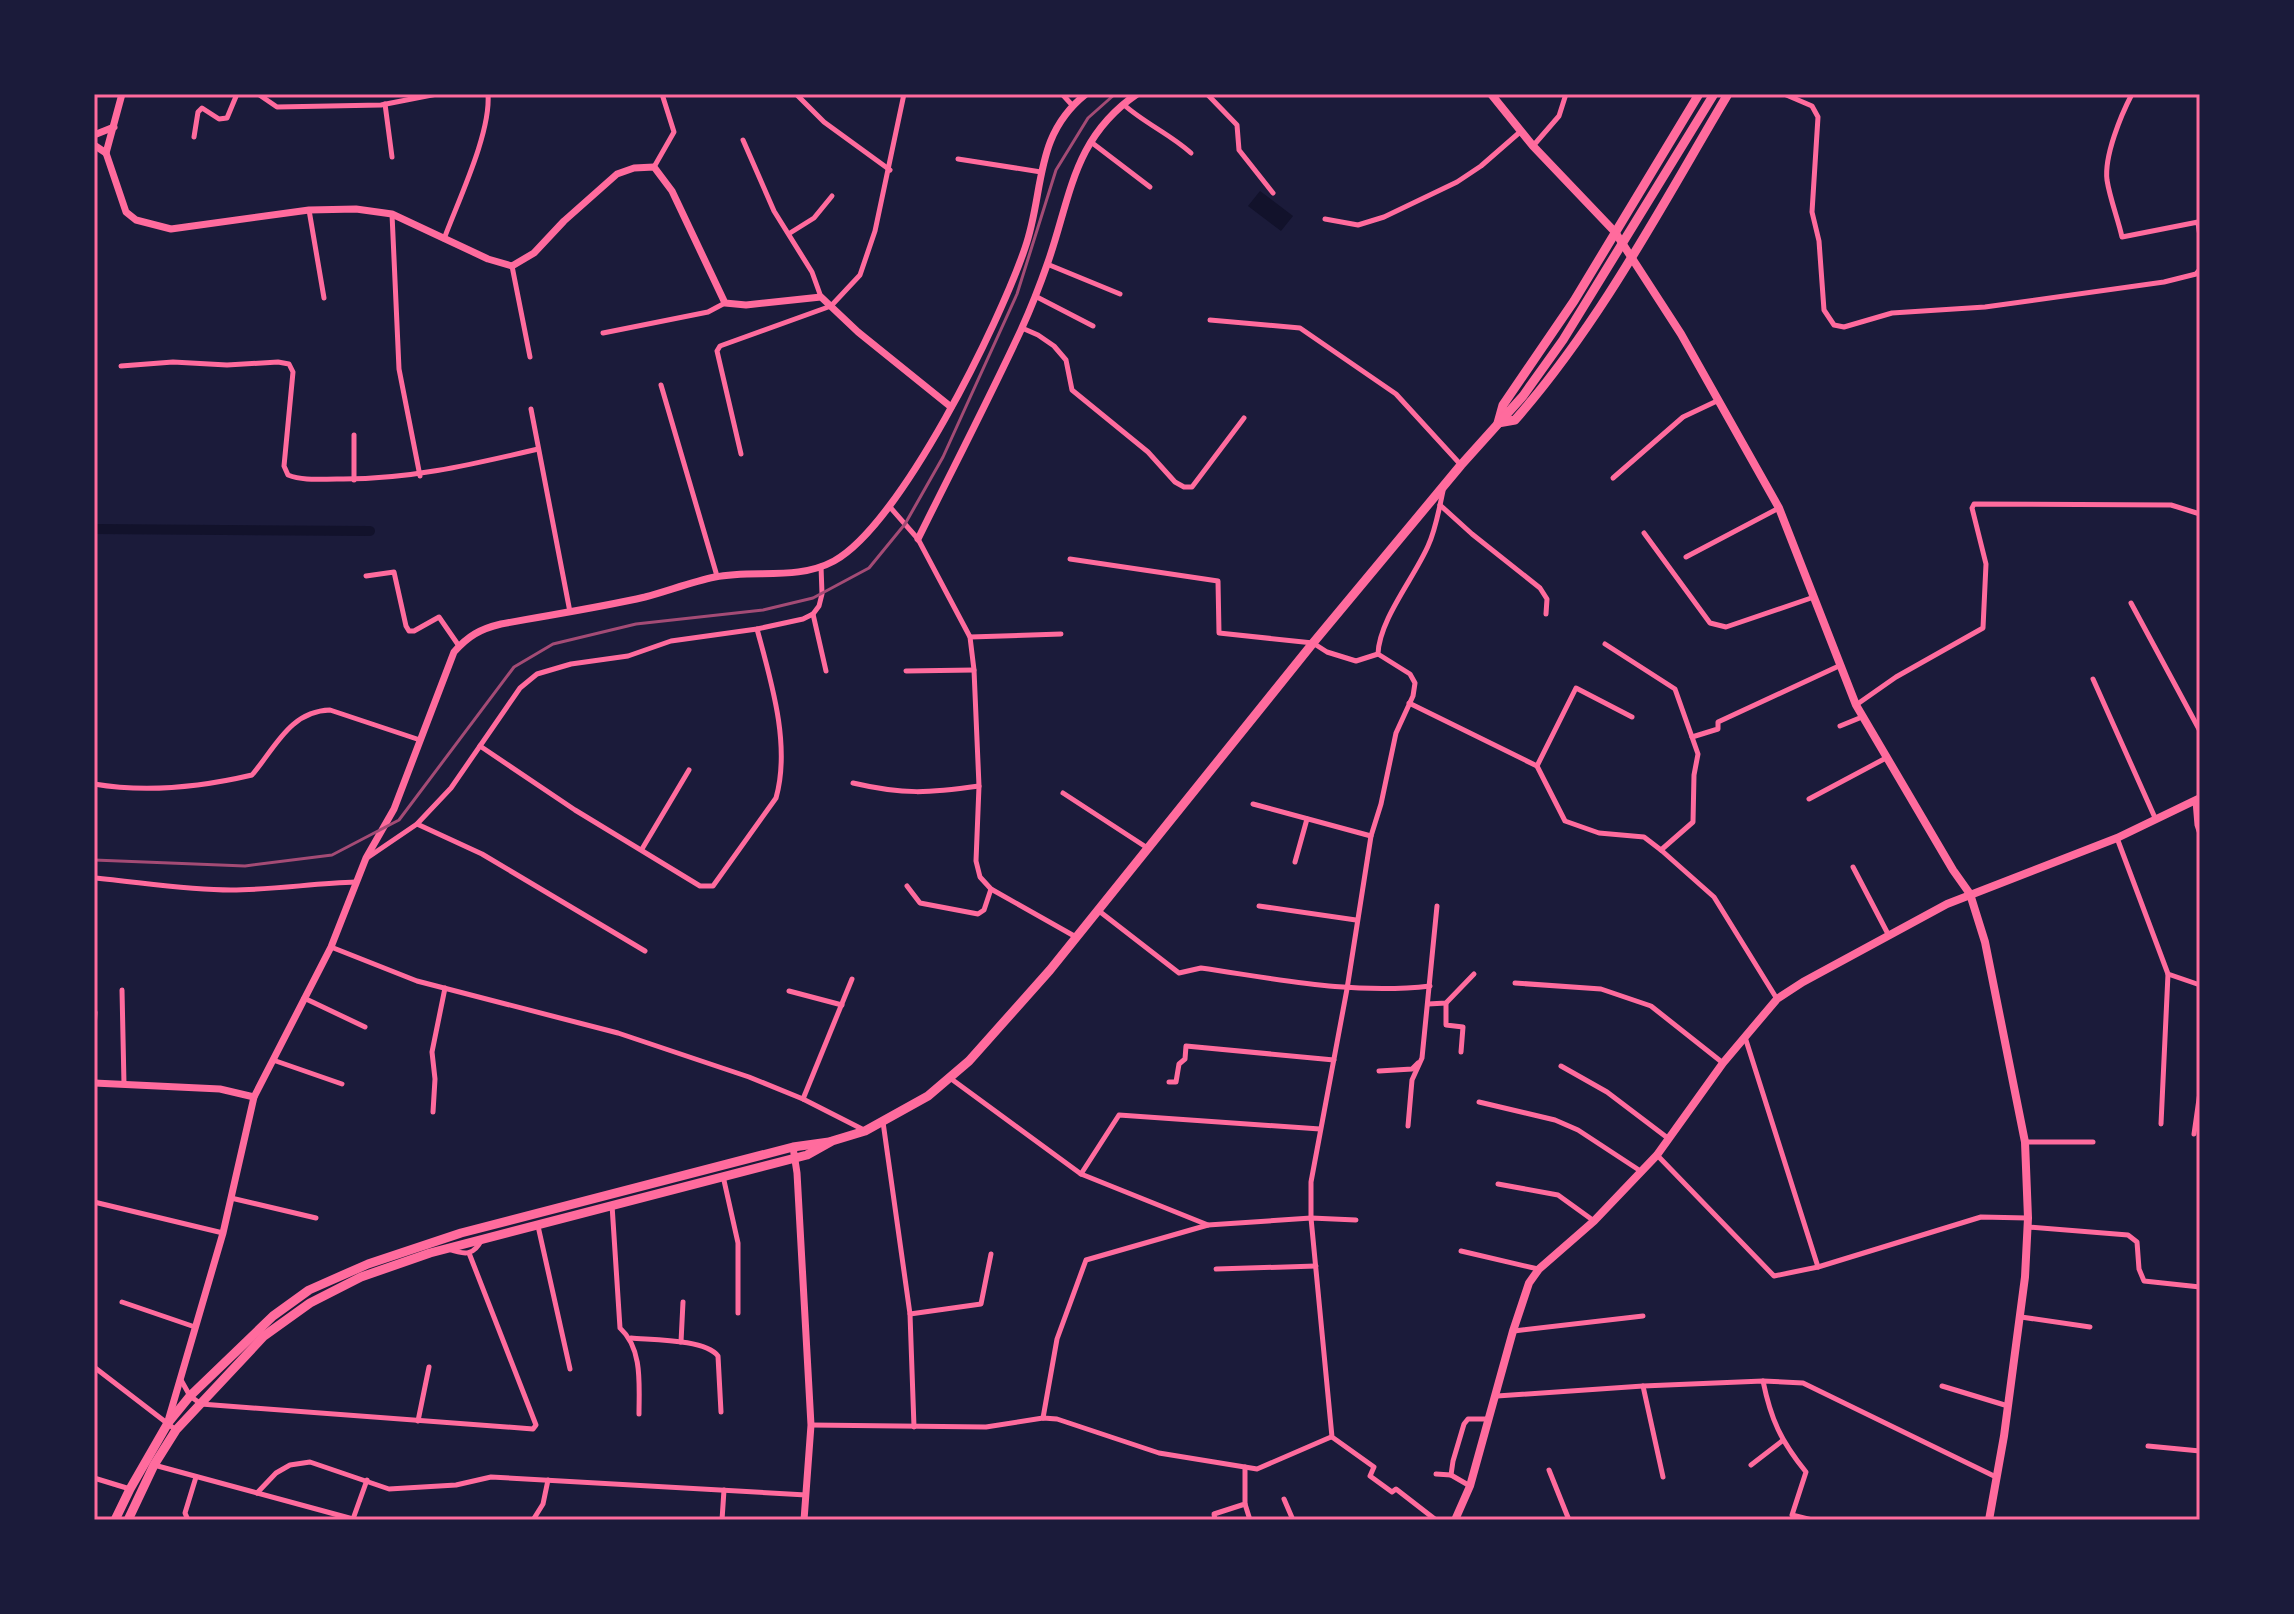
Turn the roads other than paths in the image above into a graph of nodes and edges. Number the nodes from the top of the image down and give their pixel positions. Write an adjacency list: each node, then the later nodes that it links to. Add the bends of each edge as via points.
1 (122, 94): 24 (main road)
2 (237, 94): 27 (street, via 227,118 202,108 198,112)
3 (258, 94): 21 (street, via 277,107)
4 (437, 94): 21 (street)
5 (488, 94): 50 (street, via 475,156)
6 (662, 94): 36 (street, via 674,132)
7 (796, 94): 37 (street, via 824,122)
8 (893, 94): 20 (street)
9 (1062, 94): 23 (street)
10 (1086, 94): 23 (main road)
11 (1137, 94): 22 (main road)
12 (1207, 94): 40 (street, via 1237,125 1239,150)
13 (1491, 94): 25 (main road)
14 (1566, 94): 31 (street, via 1559,116)
15 (1699, 94): 41 (highway)
16 (1714, 94): 74 (highway, via 1563,340)
17 (1728, 94): 43 (highway)
18 (1784, 94): 54 (street, via 1812,106 1818,117 1812,212 1824,310 1834,325 1892,313 1985,307 2164,282)
19 (2132, 94): 49 (street, via 2121,116 2107,181 2122,237 2198,222)
20 (904, 97): 37 (street)
21 (385, 104): 34 (street)
22 (1123, 104): 29 (main road); 33 (street)
23 (1072, 105): 38 (main road, via 1054,130)
24 (114, 127): 26 (main road); 32 (main road)
25 (1520, 132): 31 (main road); 46 (street, via 1457,182 1384,217 1358,225)
26 (94, 135)
27 (194, 137)
28 (743, 140): 48 (street, via 774,211)
29 (1091, 142): 39 (street); 52 (main road, via 1070,183)
30 (94, 145): 32 (main road)
31 (1533, 146): 47 (main road)
32 (106, 153): 44 (main road, via 126,212 136,220 171,229)
33 (1191, 153)
34 (392, 157)
35 (958, 159): 38 (street)
36 (654, 167): 53 (main road, via 617,174 534,253); 60 (main road, via 672,191)
37 (890, 170): 61 (street, via 860,275)
38 (1041, 172): 71 (main road, via 1026,245)
39 (1150, 187)
40 (1273, 193)
41 (1638, 193): 43 (highway); 47 (highway)
42 (832, 196): 48 (street, via 814,218)
43 (1661, 206): 51 (highway)
44 (309, 210): 45 (main road); 58 (street)
45 (392, 214): 50 (main road); 79 (street, via 399,369)
46 (1325, 219)
47 (1615, 232): 51 (main road); 59 (highway)
48 (790, 233): 57 (street)
49 (2200, 237)
50 (444, 239): 53 (main road)
51 (1636, 260): 62 (highway); 70 (main road)
52 (1047, 264): 55 (street); 56 (main road)
53 (512, 266): 67 (street)
54 (2200, 269)
55 (1120, 294)
56 (1035, 296): 64 (street); 65 (main road)
57 (821, 297): 60 (main road); 61 (main road)
58 (324, 298)
59 (1574, 301): 62 (highway); 74 (highway, via 1503,405)
60 (725, 303): 66 (street, via 708,312)
61 (831, 306): 71 (main road); 77 (street, via 720,346)
62 (1595, 315): 74 (highway, via 1515,420)
63 (1210, 320): 78 (street, via 1300,328 1396,394)
64 (1093, 326)
65 (1022, 328): 73 (street, via 1054,346 1066,360 1072,390 1184,487 1192,487); 88 (main road)
66 (603, 333)
67 (530, 357)
68 (121, 366): 81 (street, via 289,364 293,372 284,466 288,475)
69 (661, 385): 93 (street)
70 (1719, 400): 80 (street, via 1683,417); 85 (main road)
71 (951, 407): 84 (main road)
72 (531, 409): 76 (street)
73 (1244, 418)
74 (1498, 423): 78 (highway)
75 (354, 435): 81 (street)
76 (538, 449): 79 (street); 96 (street)
77 (741, 454)
78 (1461, 465): 82 (highway)
79 (420, 476): 81 (street)
80 (1613, 478)
81 (354, 480)
82 (1445, 486): 83 (street); 102 (highway)
83 (1440, 505): 98 (street, via 1540,588 1547,599); 105 (street, via 1429,544 1384,630)
84 (890, 507): 88 (street); 91 (main road, via 862,539)
85 (1779, 508): 89 (street); 94 (main road)
86 (2200, 514): 112 (street, via 2171,505 1974,504 1986,564 1983,628)
87 (1644, 533): 94 (street, via 1710,623 1726,627)
88 (918, 539): 101 (street)
89 (1686, 557)
90 (1070, 559): 102 (street, via 1218,581 1219,633)
91 (821, 566): 93 (main road, via 783,574); 97 (street, via 822,594)
92 (366, 576): 104 (street, via 394,572 409,631 439,617)
93 (717, 576): 96 (main road)
94 (1815, 597): 106 (main road)
95 (2131, 603): 116 (street)
96 (570, 612): 104 (main road, via 483,628)
97 (813, 614): 99 (street); 108 (street)
98 (1546, 614)
99 (757, 629): 119 (street, via 671,641 628,656 537,674 520,688); 136 (street, via 775,695 781,762 776,798 713,886 700,886)
100 (1061, 634): 101 (street)
101 (970, 637): 107 (street)
102 (1313, 643): 105 (street, via 1356,661); 137 (highway)
103 (1605, 644): 117 (street, via 1675,689)
104 (459, 646): 118 (main road)
105 (1378, 654): 111 (street, via 1410,674 1415,683)
106 (1841, 664): 112 (main road); 117 (street, via 1718,722 1718,729)
107 (974, 670): 109 (street); 125 (street)
108 (826, 671)
109 (906, 671)
110 (2093, 679): 131 (street)
111 (1409, 703): 121 (street); 134 (street, via 1396,733)
112 (1856, 705): 114 (main road)
113 (1632, 717): 121 (street, via 1576,688)
114 (1863, 717): 115 (street); 120 (main road)
115 (1840, 726)
116 (2200, 731)
117 (1692, 737): 138 (street, via 1698,754 1693,822)
118 (420, 740): 124 (street, via 330,710 314,710 282,733 252,775 173,789); 139 (main road, via 394,809)
119 (479, 746): 132 (street, via 451,788); 136 (street)
120 (1887, 758): 127 (street); 146 (main road)
121 (1537, 766): 138 (street, via 1565,821 1599,833 1644,837)
122 (689, 770): 136 (street)
123 (853, 783): 125 (street, via 927,794)
124 (94, 784)
125 (979, 786): 145 (street, via 976,861 980,877)
126 (1063, 793): 137 (street)
127 (1809, 799)
128 (2198, 800): 131 (main road); 133 (street)
129 (1253, 804): 130 (street)
130 (1307, 819): 134 (street); 140 (street)
131 (2156, 821): 135 (main road)
132 (417, 824): 139 (street); 154 (street, via 482,854)
133 (2200, 834)
134 (1371, 836): 150 (street)
135 (2117, 838): 146 (main road); 156 (street)
136 (642, 849)
137 (1149, 849): 149 (highway)
138 (1661, 850): 166 (street, via 1714,897)
139 (366, 858): 143 (main road)
140 (1295, 862)
141 (1853, 867): 151 (street)
142 (94, 878): 143 (street, via 228,890)
143 (356, 882): 153 (main road)
144 (907, 886): 145 (street, via 920,903 978,914)
145 (991, 889): 152 (street)
146 (1970, 894): 151 (main road); 198 (main road, via 1985,942)
147 (1259, 906): 150 (street)
148 (1437, 906): 160 (street)
149 (1099, 911): 152 (highway); 162 (street, via 1179,973 1201,968)
150 (1356, 920): 162 (street)
151 (1888, 934): 166 (main road)
152 (1077, 937): 181 (highway)
153 (331, 947): 161 (street); 165 (main road)
154 (645, 951)
155 (1474, 974): 167 (street)
156 (2168, 974): 159 (street); 192 (street)
157 (852, 979): 169 (street)
158 (1515, 983): 178 (street, via 1601,989 1651,1006)
159 (2200, 985)
160 (1430, 986): 162 (street); 168 (street)
161 (445, 988): 188 (street, via 618,1033); 190 (street, via 432,1052)
162 (1347, 989): 177 (street)
163 (122, 990): 184 (street)
164 (789, 991): 169 (street)
165 (304, 998): 171 (street); 176 (main road)
166 (1777, 999): 173 (main road)
167 (1446, 1003): 168 (street); 174 (street, via 1446,1025 1463,1027)
168 (1428, 1004): 175 (street)
169 (842, 1005): 188 (street)
170 (95, 1012): 172 (street)
171 (365, 1027)
172 (94, 1030)
173 (1744, 1036): 178 (main road); 223 (street)
174 (1461, 1052)
175 (1421, 1059): 180 (street, via 1412,1069); 193 (street, via 1412,1080)
176 (273, 1060): 185 (street); 187 (main road)
177 (1334, 1060): 182 (street, via 1186,1046 1176,1082); 194 (street)
178 (1723, 1063): 197 (main road)
179 (1561, 1066): 197 (street, via 1607,1092)
180 (1379, 1071)
181 (950, 1078): 191 (highway); 203 (street)
182 (1169, 1082)
183 (94, 1083): 184 (main road)
184 (124, 1084): 187 (main road, via 220,1089)
185 (342, 1084)
186 (2200, 1092): 196 (street)
187 (254, 1097): 206 (main road)
188 (803, 1099): 195 (street)
189 (1479, 1102): 202 (street, via 1555,1120)
190 (433, 1112)
191 (883, 1122): 195 (highway); 230 (street)
192 (2161, 1124)
193 (1408, 1126)
194 (1320, 1129): 203 (street, via 1119,1115); 210 (street)
195 (865, 1131): 200 (highway, via 807,1155)
196 (2194, 1134)
197 (1669, 1139): 201 (main road)
198 (2025, 1142): 199 (street); 213 (main road)
199 (2093, 1142)
200 (794, 1152): 204 (highway); 245 (highway, via 461,1233 342,1274 273,1316); 254 (main road)
201 (1657, 1155): 202 (main road); 223 (street, via 1774,1276)
202 (1642, 1172): 212 (main road)
203 (1081, 1174): 215 (street)
204 (723, 1176): 208 (highway); 229 (street, via 738,1243)
205 (1498, 1184): 212 (street, via 1558,1195)
206 (231, 1198): 209 (street); 216 (main road)
207 (94, 1202): 216 (street)
208 (612, 1205): 214 (highway); 236 (street, via 620,1328)
209 (316, 1218)
210 (1311, 1218): 211 (street); 215 (street); 222 (street)
211 (1356, 1220)
212 (1594, 1221): 225 (main road)
213 (2028, 1222): 223 (street, via 1981,1217); 226 (street, via 2128,1235 2137,1242 2144,1281); 232 (main road)
214 (537, 1223): 217 (highway); 240 (street)
215 (1208, 1225): 251 (street, via 1086,1260 1057,1339)
216 (223, 1233): 233 (main road)
217 (483, 1238): 218 (highway); 220 (street)
218 (446, 1248): 220 (street); 247 (highway, via 361,1277 296,1311 264,1336)
219 (1461, 1251): 225 (street)
220 (469, 1253): 253 (street, via 536,1425 533,1429)
221 (991, 1254): 230 (street, via 981,1304)
222 (1316, 1266): 224 (street); 257 (street)
223 (1818, 1267)
224 (1216, 1269)
225 (1539, 1269): 235 (main road)
226 (2200, 1287)
227 (122, 1302): 233 (street)
228 (683, 1302): 237 (street)
229 (738, 1313)
230 (910, 1314): 256 (street)
231 (1643, 1316): 235 (street)
232 (2021, 1317): 234 (street); 248 (main road)
233 (195, 1327): 241 (main road)
234 (2090, 1327)
235 (1513, 1331): 246 (main road)
236 (631, 1338): 237 (street); 250 (street, via 639,1370)
237 (681, 1342): 249 (street, via 718,1356)
238 (94, 1367): 255 (street)
239 (429, 1367): 253 (street)
240 (570, 1369)
241 (181, 1380): 245 (street); 255 (main road)
242 (1763, 1381): 243 (street); 258 (street); 270 (street, via 1803,1383)
243 (1643, 1386): 246 (street); 268 (street)
244 (1942, 1386): 248 (street)
245 (190, 1396): 247 (street); 255 (highway)
246 (1497, 1396): 252 (main road)
247 (201, 1404): 253 (street); 255 (highway)
248 (2008, 1406): 270 (main road)
249 (721, 1412)
250 (639, 1414)
251 (1043, 1418): 256 (street, via 986,1427); 263 (street, via 1159,1453)
252 (1489, 1419): 266 (street, via 1468,1419 1464,1424); 273 (main road)
253 (418, 1421)
254 (811, 1425): 256 (street); 277 (main road)
255 (172, 1426): 261 (highway); 274 (highway)
256 (914, 1427)
257 (1332, 1437): 263 (street, via 1257,1469); 290 (street, via 1374,1467 1370,1476)
258 (1782, 1441): 262 (street); 293 (street, via 1806,1472 1792,1515)
259 (2148, 1446): 260 (street)
260 (2200, 1451)
261 (154, 1465): 267 (street); 281 (highway)
262 (1751, 1465)
263 (1245, 1467): 279 (street)
264 (1549, 1470): 292 (street)
265 (1436, 1474): 266 (street)
266 (1451, 1475): 273 (street)
267 (196, 1477): 276 (street); 282 (street, via 185,1513)
268 (1663, 1477)
269 (94, 1478): 274 (street)
270 (1997, 1478): 294 (main road)
271 (367, 1479): 272 (street, via 389,1489 491,1477); 276 (street, via 310,1462 283,1469); 283 (street)
272 (548, 1480): 275 (street); 284 (street)
273 (1470, 1486): 291 (main road)
274 (130, 1489): 280 (highway)
275 (724, 1490): 277 (street); 285 (street)
276 (257, 1493): 283 (street)
277 (806, 1495): 286 (main road)
278 (1284, 1499): 289 (street)
279 (1245, 1504): 287 (street, via 1214,1514); 288 (street)
280 (115, 1520)
281 (128, 1520)
282 (188, 1520)
283 (352, 1520)
284 (533, 1520)
285 (722, 1520)
286 (804, 1520)
287 (1215, 1520)
288 (1250, 1520)
289 (1293, 1520)
290 (1436, 1520)
291 (1455, 1520)
292 (1569, 1520)
293 (1812, 1520)
294 (1989, 1520)

